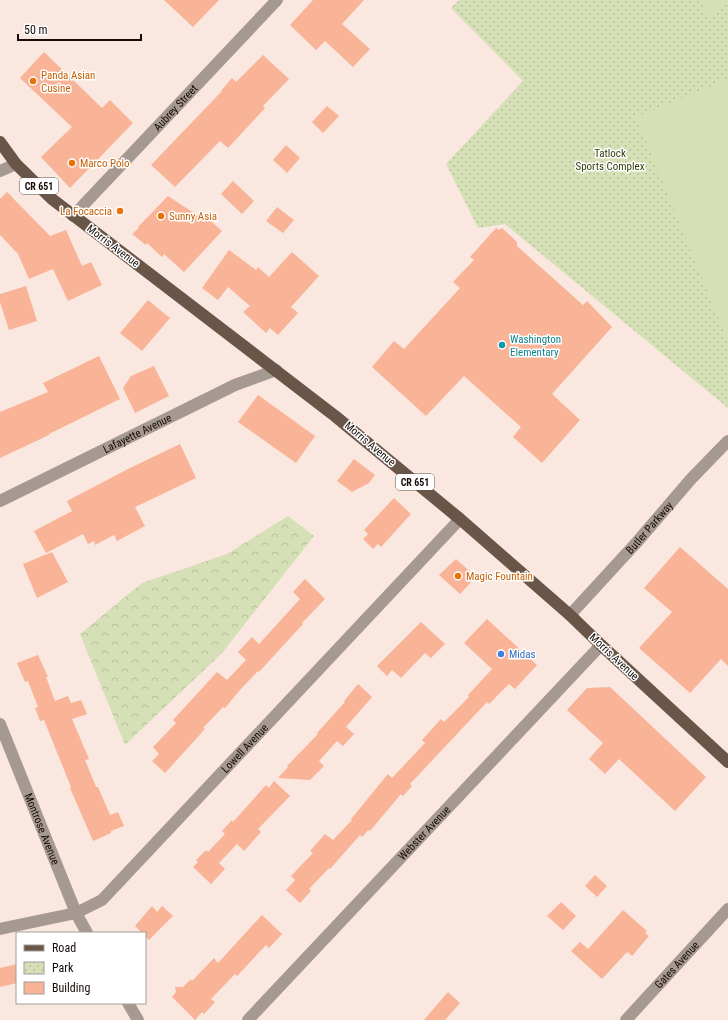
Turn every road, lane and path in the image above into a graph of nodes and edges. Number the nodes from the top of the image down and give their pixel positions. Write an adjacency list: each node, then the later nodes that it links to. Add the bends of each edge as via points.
1 (277, 0): 5 (street, Aubrey Street)
2 (0, 142): 3 (main road, Morris Avenue / CR 651)
3 (16, 164): 4 (street); 5 (main road, Morris Avenue / CR 651)
4 (0, 171)
5 (73, 216): 6 (main road, Morris Avenue / CR 651)
6 (276, 370): 8 (street, Lafayette Avenue, via 235,385); 9 (main road, Morris Avenue / CR 651)
7 (728, 441): 10 (street, Butler Parkway)
8 (0, 500)
9 (460, 519): 10 (main road, Morris Avenue / CR 651); 15 (street, Lowell Avenue, via 102,900)
10 (570, 615): 11 (main road, Morris Avenue / CR 651)
11 (601, 645): 13 (main road, Morris Avenue / CR 651); 20 (street, Webster Avenue)
12 (0, 724): 15 (street, Montrose Avenue)
13 (728, 762)
14 (728, 909): 21 (street, Gates Avenue)
15 (76, 913): 16 (street, Lowell Avenue); 17 (street, Montrose Avenue)
16 (0, 929)
17 (86, 932)
18 (129, 1004): 19 (street)
19 (138, 1020)
20 (248, 1020)
21 (626, 1020)

